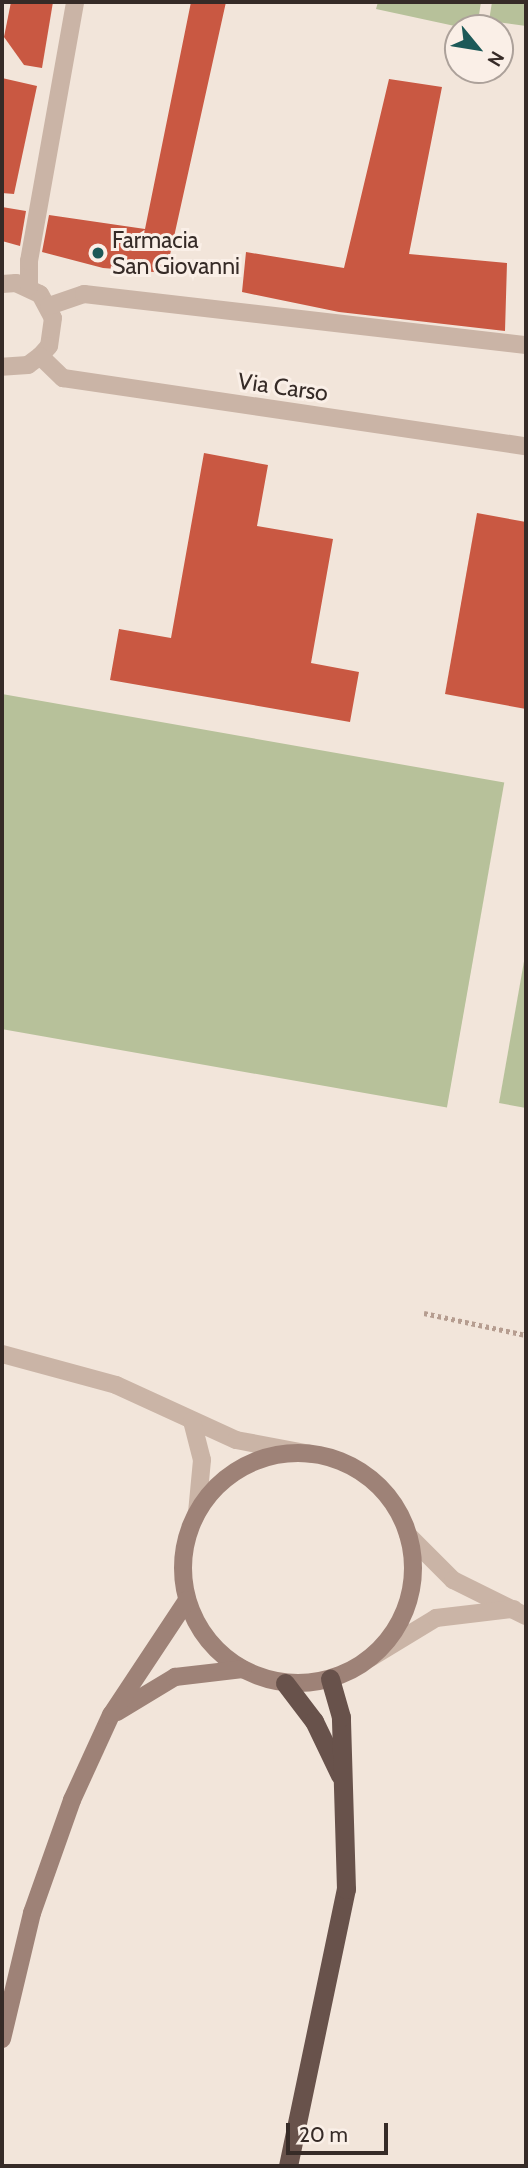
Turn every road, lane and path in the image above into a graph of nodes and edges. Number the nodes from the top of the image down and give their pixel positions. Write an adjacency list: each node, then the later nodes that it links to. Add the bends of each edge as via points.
1 (75, 2): 3 (street, via 29,261)
2 (2, 284): 3 (street)
3 (29, 287): 4 (street)
4 (49, 306): 5 (street, via 84,294); 6 (street, via 53,332)
5 (526, 345)
6 (40, 356): 7 (street, via 28,365); 8 (street, Via Carso, via 63,377)
7 (2, 367)
8 (526, 446)
9 (424, 1313): 10 (path)
10 (526, 1335)
11 (2, 1354): 12 (street)
12 (54, 1366): 13 (street); 14 (street, via 154,1400)
13 (2, 1368)
14 (192, 1421): 15 (street, via 236,1440); 16 (street, via 202,1460)
15 (310, 1454): 16 (main road, via 288,1454 245,1466 226,1478); 17 (main road, via 343,1463 372,1480 400,1515)
16 (197, 1513): 18 (main road, via 184,1556)
17 (408, 1535): 19 (street, via 453,1580); 20 (main road, via 412,1569 408,1603)
18 (187, 1600): 21 (main road, via 208,1640); 24 (main road)
19 (519, 1613): 20 (street, via 436,1618)
20 (370, 1658): 22 (main road)
21 (243, 1669): 23 (main road); 24 (main road, via 174,1677)
22 (330, 1678): 23 (main road); 25 (highway, via 341,1717)
23 (285, 1683): 25 (highway, via 314,1721)
24 (111, 1715): 26 (main road, via 72,1800 32,1913)
25 (345, 1785): 27 (highway, via 346,1889)
26 (2, 2039)
27 (288, 2166)

